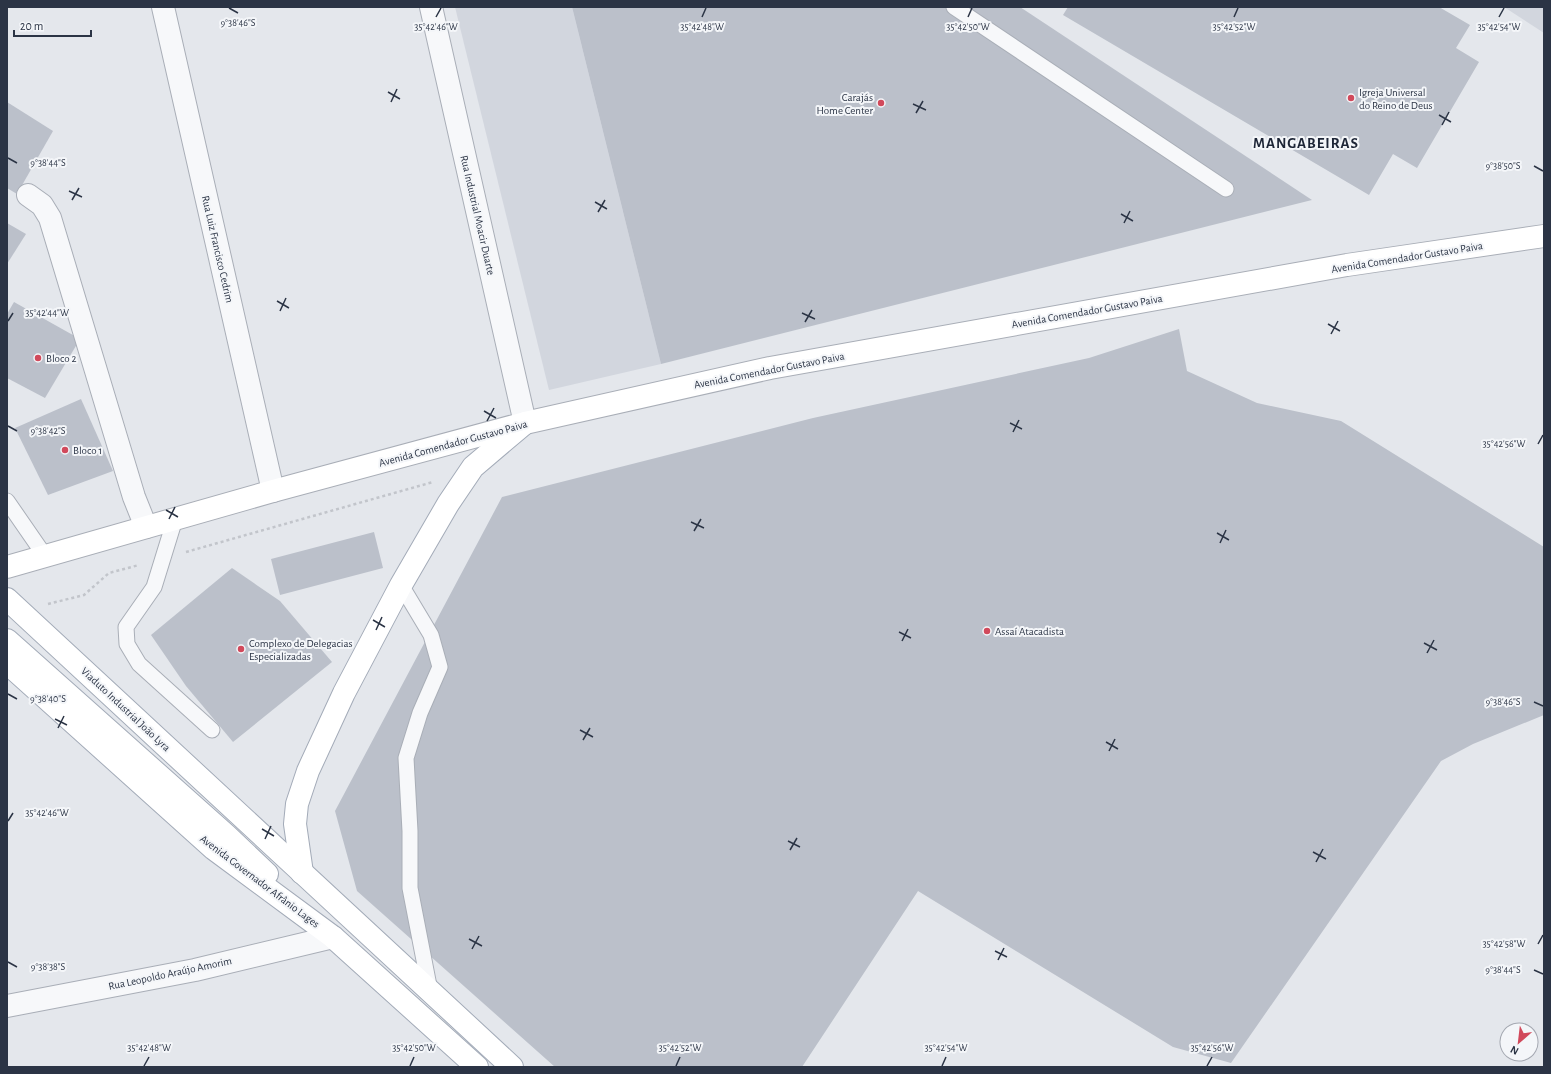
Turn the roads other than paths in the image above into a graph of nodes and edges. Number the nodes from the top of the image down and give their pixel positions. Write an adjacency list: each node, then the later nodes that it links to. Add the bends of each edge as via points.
1 (163, 7): 8 (street, Rua Luiz Francisco Cedrim)
2 (431, 7): 7 (street, Rua Industrial Moacir Duarte)
3 (954, 7): 4 (lane)
4 (1226, 189)
5 (28, 195): 11 (street, via 42,205 50,218 134,497)
6 (1544, 236): 7 (main road, Avenida Comendador Gustavo Paiva, via 1347,265 770,368)
7 (525, 423): 8 (main road, Avenida Comendador Gustavo Paiva); 14 (main road, via 473,467)
8 (273, 491): 10 (main road, Avenida Comendador Gustavo Paiva)
9 (7, 500): 12 (lane)
10 (175, 519): 11 (main road, Avenida Comendador Gustavo Paiva); 18 (lane, via 154,587 126,627 127,644 139,664)
11 (146, 527): 12 (main road, Avenida Comendador Gustavo Paiva)
12 (45, 556): 13 (main road, Avenida Comendador Gustavo Paiva)
13 (7, 567)
14 (401, 584): 19 (main road, via 344,693 308,771 295,824); 21 (lane, via 431,635 440,667 420,713 406,758 410,888)
15 (7, 599): 19 (main road, Viaduto Industrial João Lyra)
16 (7, 640): 20 (main road, via 226,835)
17 (7, 663): 20 (main road, Avenida Governador Afrânio Lages, via 214,849)
18 (212, 730)
19 (302, 873): 21 (main road)
20 (333, 937): 22 (street, Rua Leopoldo Araújo Amorim, via 194,970); 23 (main road, Avenida Governador Afrânio Lages)
21 (430, 991): 24 (main road)
22 (7, 1006)
23 (477, 1067)
24 (512, 1067)

